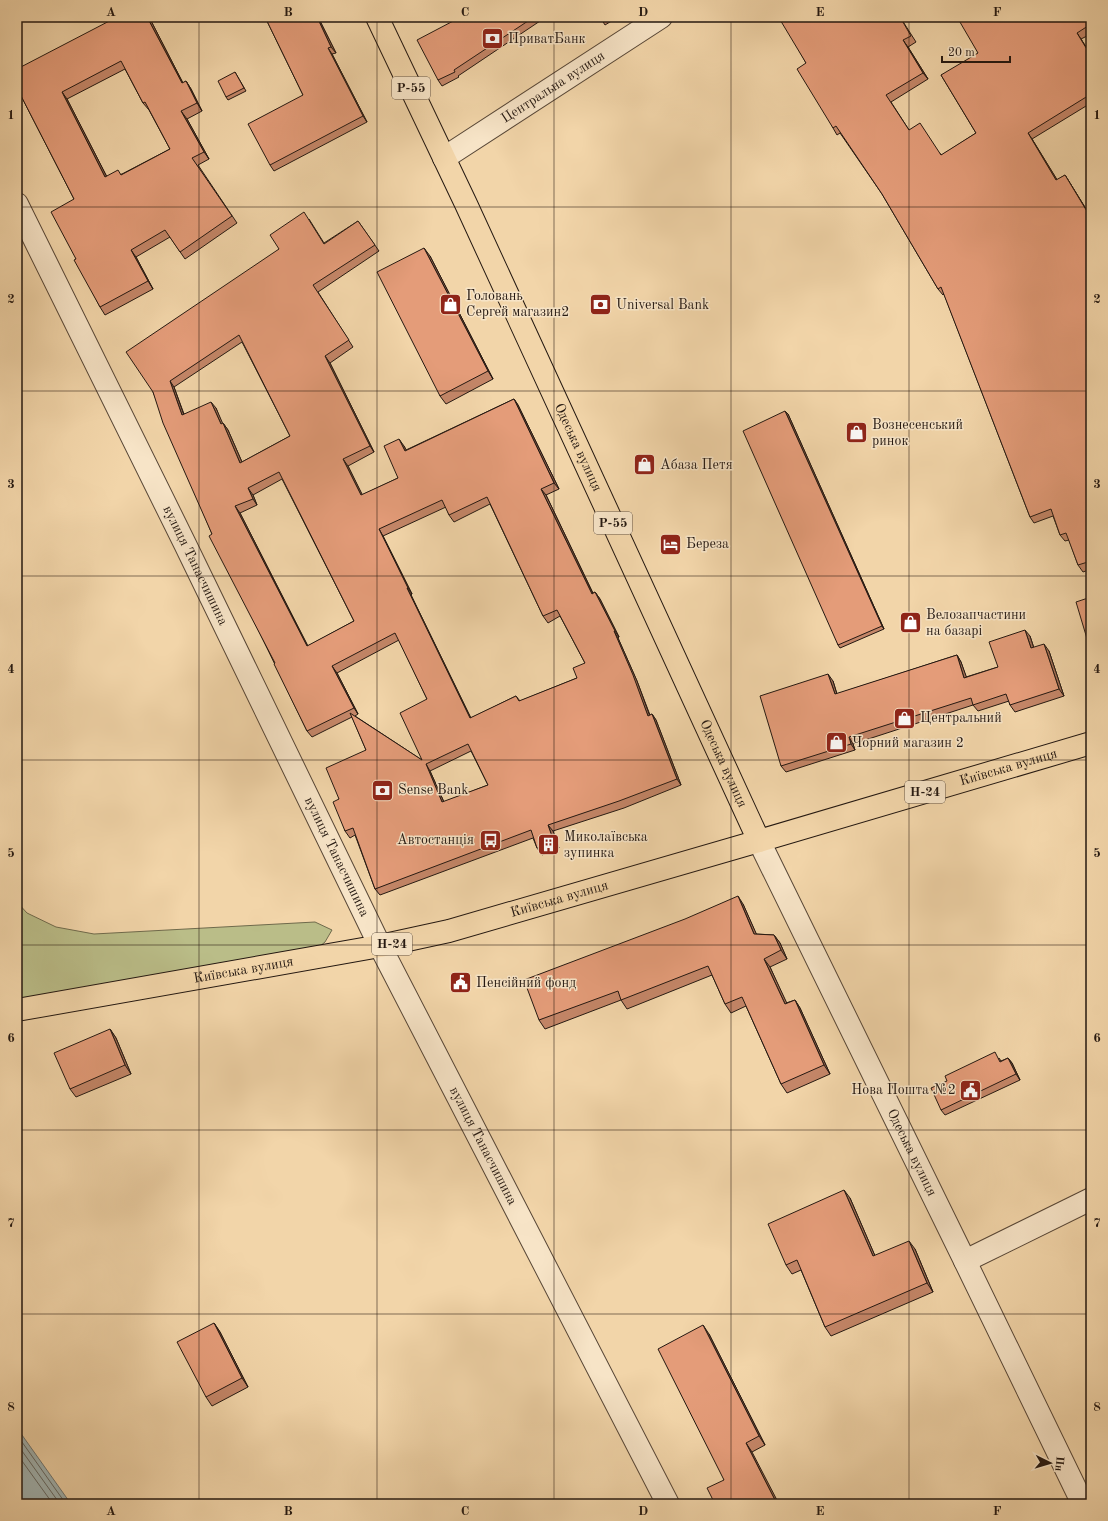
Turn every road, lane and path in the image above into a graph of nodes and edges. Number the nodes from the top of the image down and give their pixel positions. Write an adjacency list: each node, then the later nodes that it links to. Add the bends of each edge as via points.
1 (377, 17): 3 (main road, Одеська вулиця / Р-55)
2 (661, 17): 3 (street, Центральна вулиця)
3 (444, 158): 6 (main road, Одеська вулиця / Р-55)
4 (17, 204): 7 (street, вулиця Танасчишина)
5 (1091, 743): 6 (main road, Київська вулиця / Н-24)
6 (759, 841): 7 (main road, Київська вулиця / Н-24, via 449,931); 10 (street, Одеська вулиця)
7 (380, 946): 8 (main road, Київська вулиця / Н-24); 11 (street, вулиця Танасчишина)
8 (17, 1010)
9 (1091, 1199): 10 (street)
10 (965, 1261): 12 (street, Одеська вулиця)
11 (668, 1504)
12 (1083, 1504)

